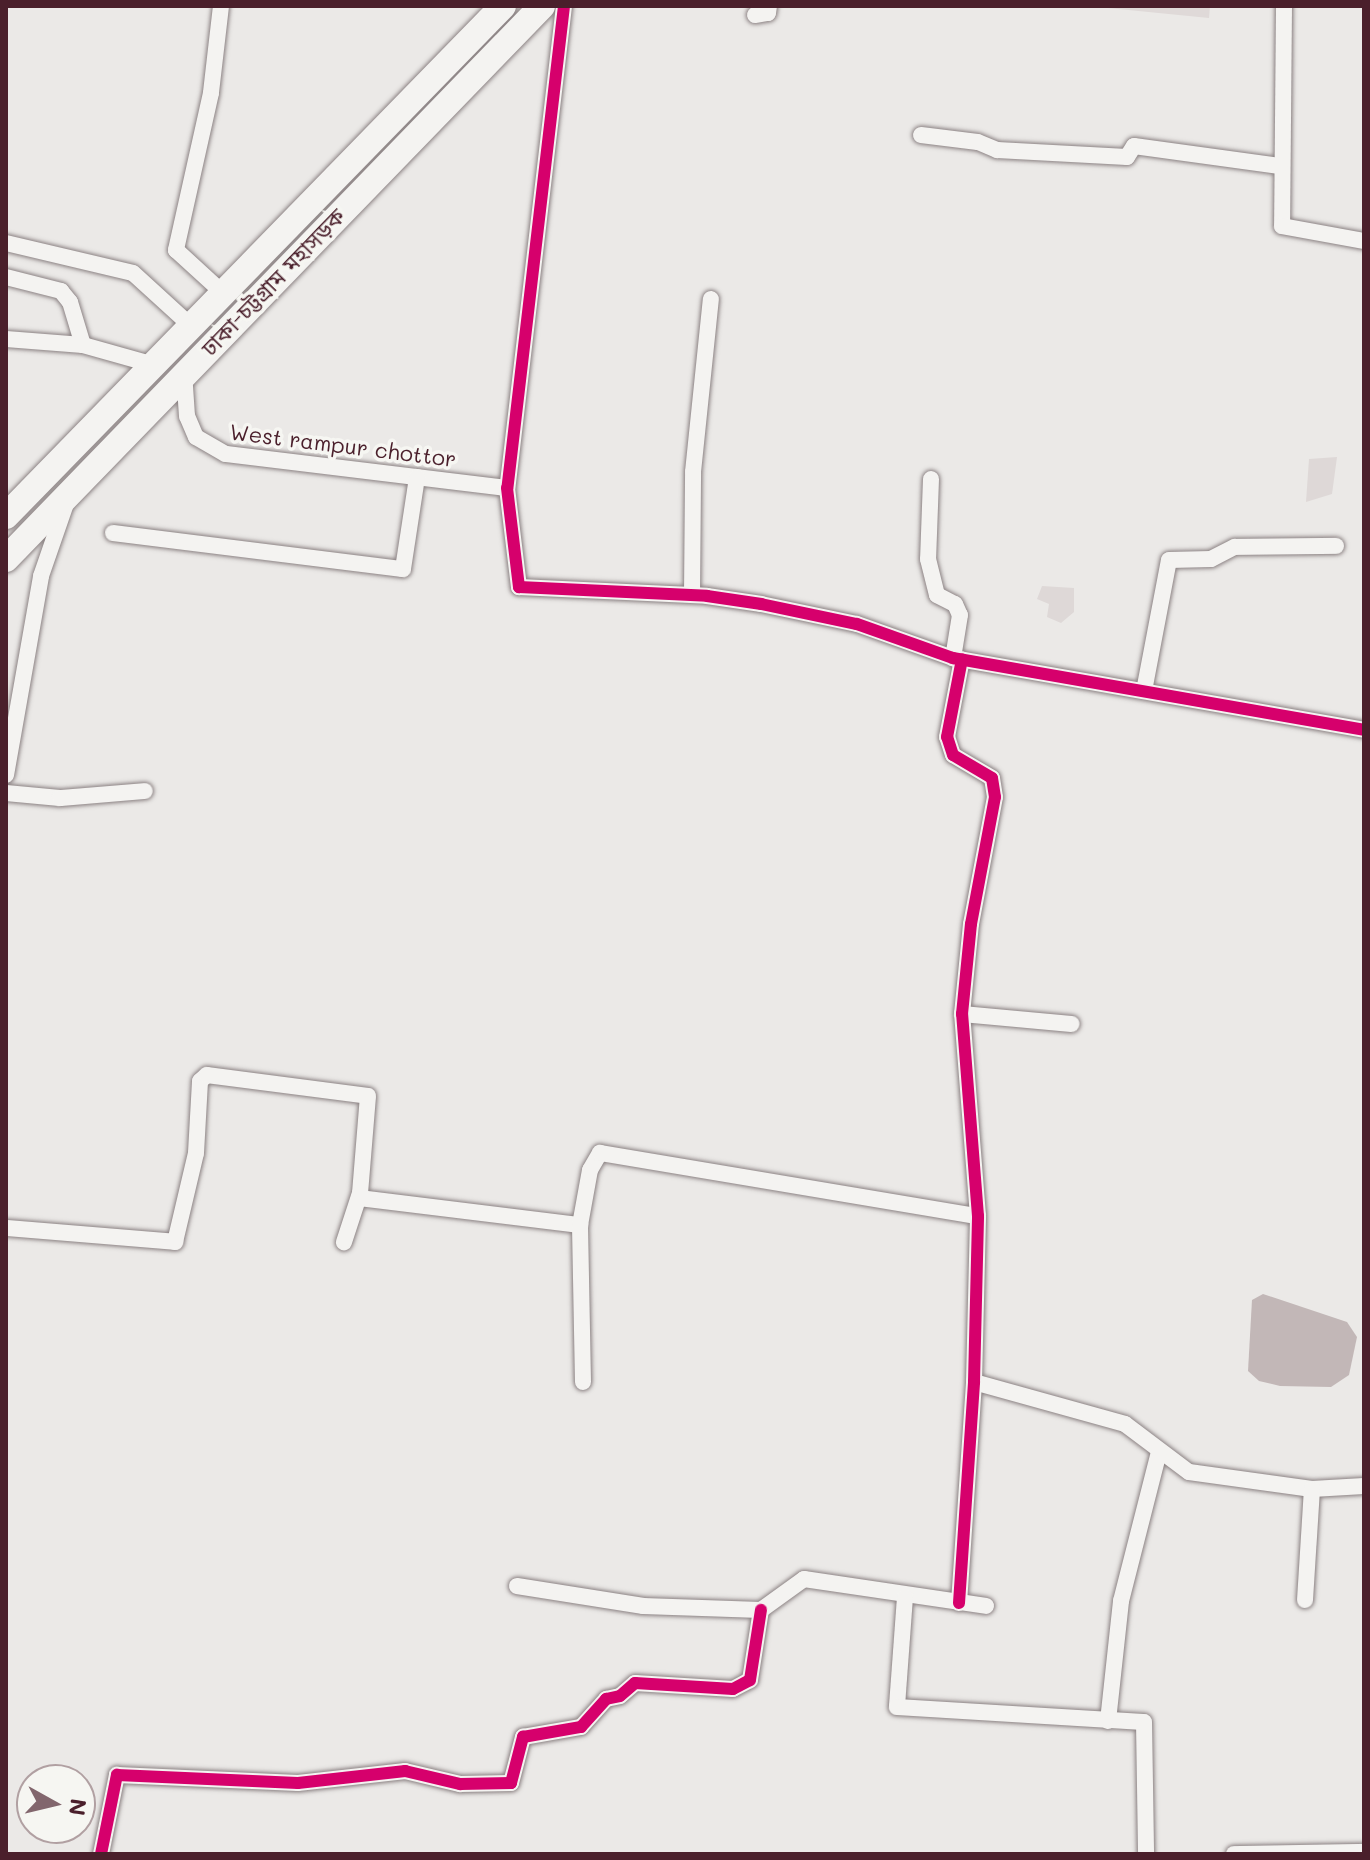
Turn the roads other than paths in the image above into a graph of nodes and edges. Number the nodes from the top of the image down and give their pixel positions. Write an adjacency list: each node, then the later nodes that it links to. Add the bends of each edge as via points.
1 (221, 6): 11 (street, via 211,93 176,250)
2 (503, 6): 11 (highway, ঢাকা-চট্টগ্রাম মহাসড়ক)
3 (542, 6): 17 (highway, ঢাকা-চট্টগ্রাম মহাসড়ক)
4 (564, 6): 20 (street)
5 (1284, 6): 7 (street, via 1286,109)
6 (921, 135): 7 (street, via 978,142 997,150 1127,157 1134,146)
7 (1280, 166): 8 (street, via 1282,226)
8 (1364, 241)
9 (6, 243): 13 (street, via 133,273)
10 (6, 277): 15 (street, via 61,291 70,302)
11 (222, 292): 13 (highway, ঢাকা-চট্টগ্রাম মহাসড়ক)
12 (711, 299): 26 (street, via 693,472)
13 (190, 325): 16 (highway, ঢাকা-চট্টগ্রাম মহাসড়ক)
14 (6, 339): 15 (street)
15 (83, 345): 16 (street)
16 (154, 365): 22 (highway, ঢাকা-চট্টগ্রাম মহাসড়ক)
17 (184, 372): 18 (street, West rampur chottor, via 187,416 196,437 209,448 267,462); 21 (highway, ঢাকা-চট্টগ্রাম মহাসড়ক)
18 (417, 477): 20 (street, West rampur chottor); 23 (street, via 403,569)
19 (931, 479): 27 (street, via 928,559 937,595 955,604 960,615)
20 (507, 488): 26 (street, via 519,587)
21 (69, 495): 25 (highway, ঢাকা-চট্টগ্রাম মহাসড়ক); 30 (street, via 41,576)
22 (6, 516)
23 (113, 533)
24 (1336, 546): 28 (street, via 1235,547 1211,559 1169,560)
25 (6, 559)
26 (692, 595): 27 (street, via 857,624)
27 (958, 658): 28 (street); 33 (street, via 947,737 953,755 992,778 995,797 971,924)
28 (1144, 691): 29 (street)
29 (1364, 730)
30 (6, 775)
31 (145, 791): 32 (street, via 60,798)
32 (6, 793)
33 (962, 1014): 34 (street); 36 (street)
34 (1072, 1024)
35 (359, 1198): 37 (street); 38 (street, via 368,1096 207,1075 200,1081 196,1153 175,1242); 39 (street)
36 (978, 1216): 37 (street, via 606,1152 590,1170); 41 (street)
37 (580, 1225): 40 (street)
38 (6, 1228)
39 (344, 1242)
40 (583, 1382)
41 (974, 1382): 42 (street, via 1125,1424); 48 (street)
42 (1159, 1452): 44 (street, via 1189,1472); 51 (street, via 1121,1601)
43 (1364, 1486): 44 (street)
44 (1312, 1489): 47 (street)
45 (517, 1586): 50 (street, via 643,1606)
46 (905, 1597): 48 (street); 50 (street, via 804,1579); 51 (street, via 897,1707)
47 (1305, 1600)
48 (959, 1603): 49 (street)
49 (986, 1606)
50 (761, 1610): 53 (street, via 750,1680 733,1689 635,1683 620,1696 606,1699 581,1727 523,1737 511,1783 460,1784 405,1771 298,1783 117,1775)
51 (1108, 1721): 54 (street, via 1144,1722)
52 (1364, 1852): 55 (street)
53 (101, 1854)
54 (1146, 1854)
55 (1234, 1854)

